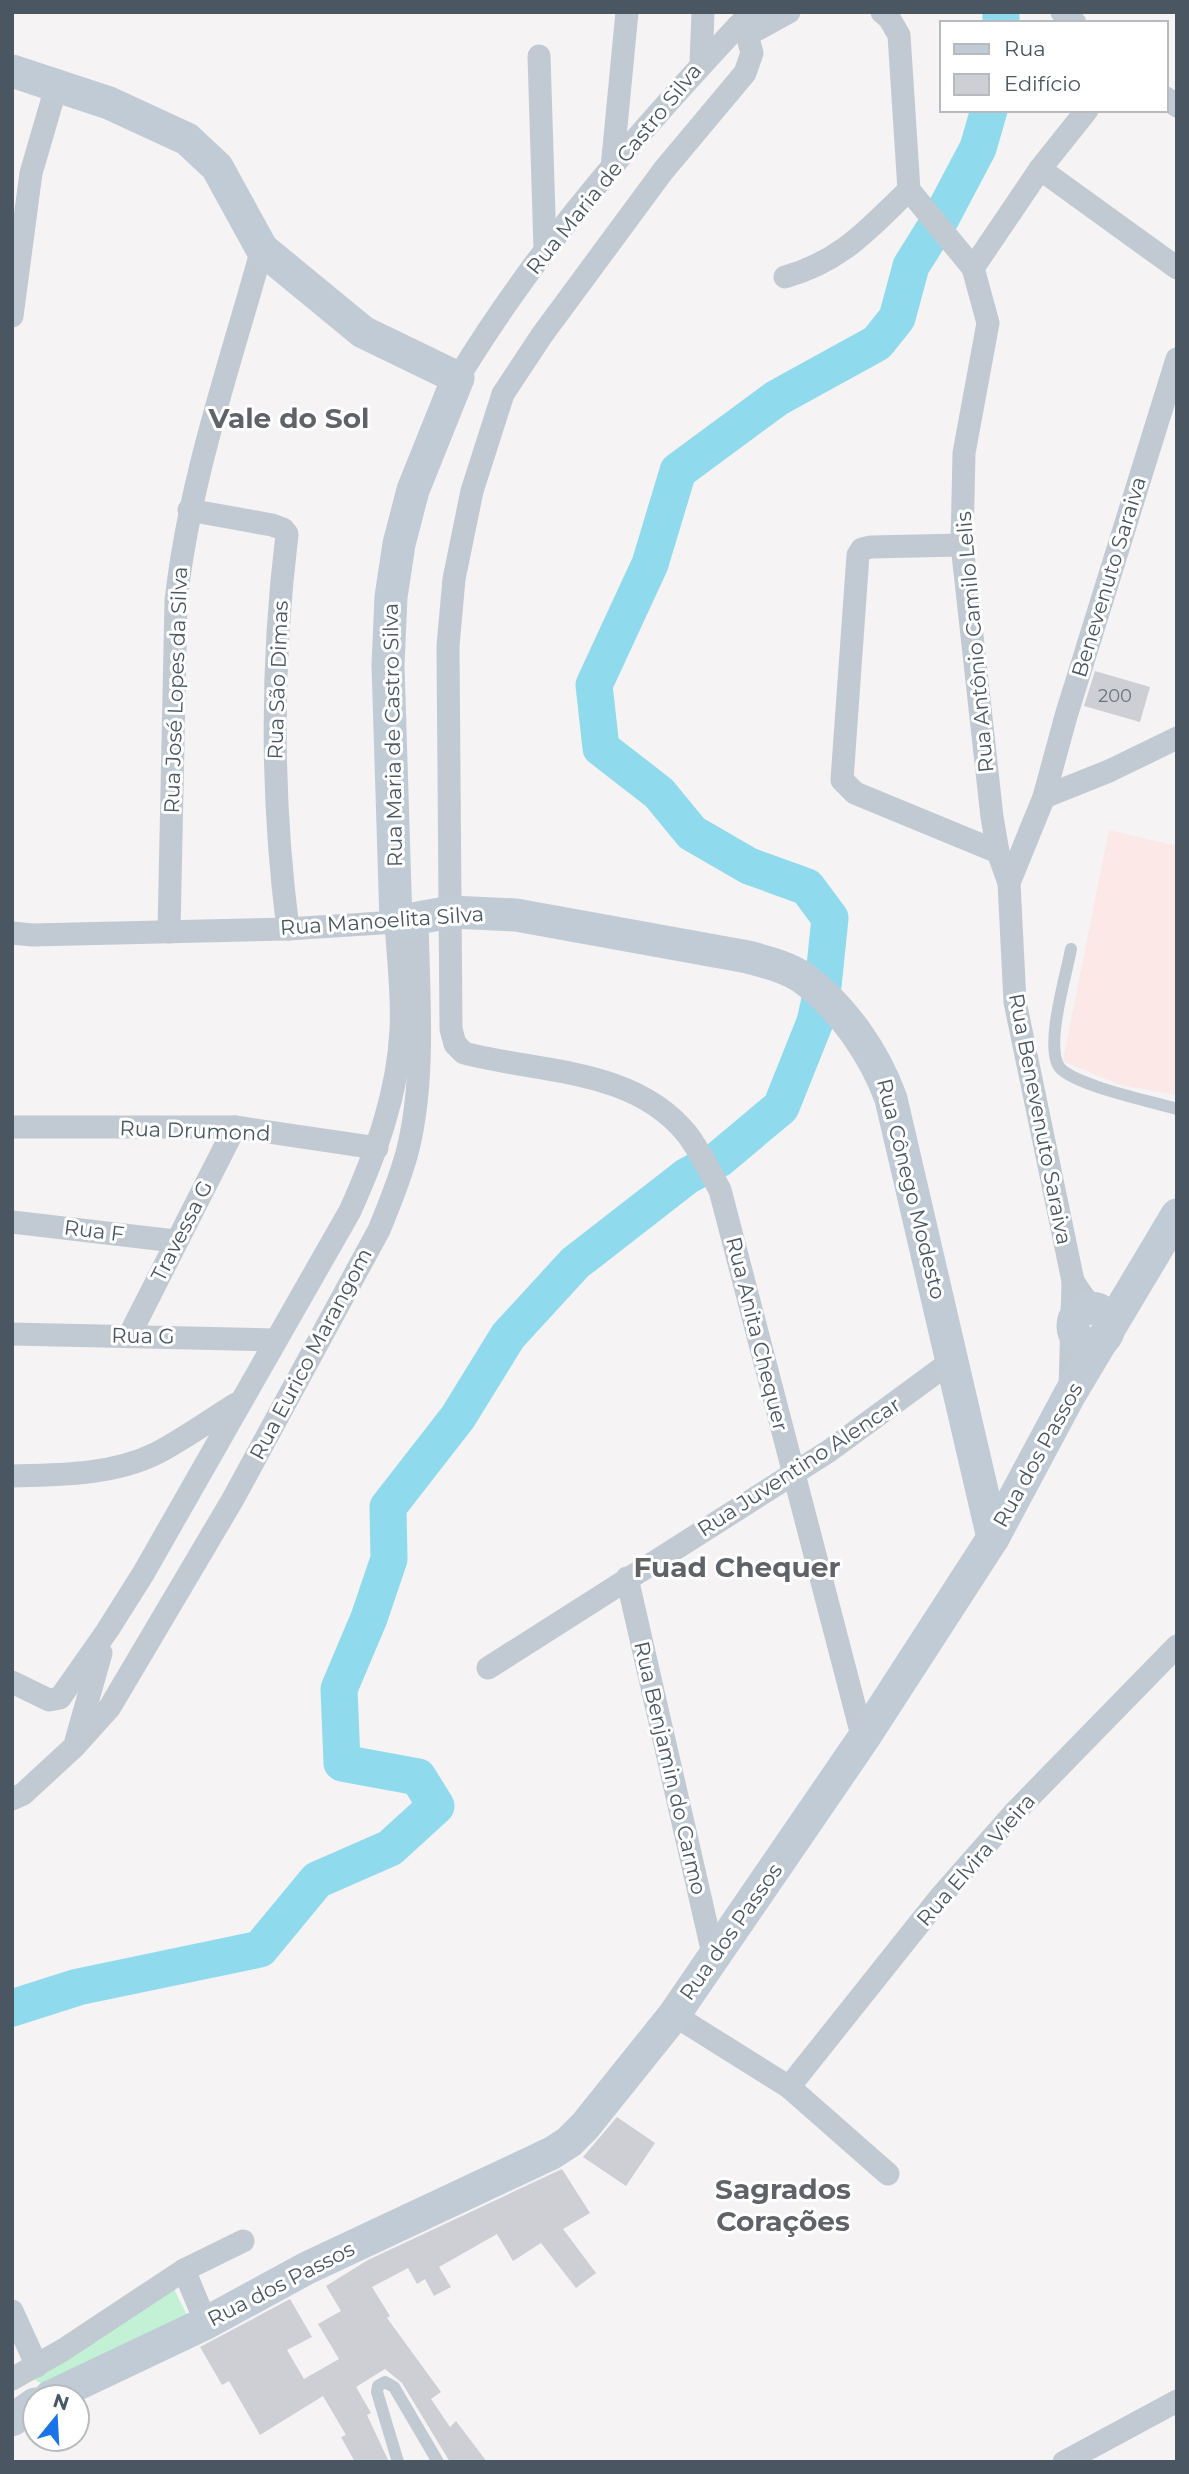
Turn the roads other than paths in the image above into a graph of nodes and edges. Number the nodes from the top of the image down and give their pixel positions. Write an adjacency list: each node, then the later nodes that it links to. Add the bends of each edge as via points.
1 (627, 12): 11 (street)
2 (703, 12): 7 (street)
3 (789, 12): 5 (street)
4 (881, 12): 14 (street, via 899,35)
5 (739, 25): 7 (street, Rua Maria de Castro Silva); 30 (street, Rua Maria de Castro Silva, via 752,53 745,73 646,193 503,394 472,491 454,579 448,646)
6 (539, 56): 15 (street)
7 (701, 63): 11 (street, Rua Maria de Castro Silva)
8 (12, 71): 9 (street)
9 (57, 84): 13 (street); 16 (street, via 156,123 205,152)
10 (1085, 112): 12 (street)
11 (612, 168): 15 (street, Rua Maria de Castro Silva)
12 (1041, 169): 18 (street); 19 (street)
13 (22, 172): 17 (street)
14 (916, 199): 18 (street, Rua Antônio Camilo Lelis); 20 (street, via 816,269)
15 (545, 248): 23 (street, Rua Maria de Castro Silva)
16 (262, 249): 23 (street, via 363,332); 24 (street, Rua José Lopes da Silva)
17 (15, 267): 21 (street)
18 (973, 268): 25 (street, Rua Antônio Camilo Lelis, via 988,323 964,453)
19 (1177, 268)
20 (785, 278)
21 (12, 316)
22 (1177, 359): 27 (street, Benevenuto Saraiva)
23 (458, 378): 31 (street, Rua Maria de Castro Silva, via 413,490 398,544 391,597 388,665)
24 (189, 510): 32 (street, Rua São Dimas, via 272,525 287,534 276,651 274,760); 33 (street, Rua José Lopes da Silva, via 176,601)
25 (962, 545): 28 (street, Rua Antônio Camilo Lelis); 28 (street, via 871,547 858,555 842,780 855,793)
26 (1177, 738): 27 (street)
27 (1044, 797): 29 (street, Rua Benevenuto Saraiva)
28 (998, 852): 29 (street, Rua Antônio Camilo Lelis)
29 (1009, 883): 44 (street, Rua Benevenuto Saraiva, via 1015,1002 1073,1280)
30 (451, 912): 31 (street, Rua Manoelita Silva); 36 (street, Rua Manoelita Silva, via 516,915); 50 (street, Rua Anita Chequer, via 451,1029 455,1044 464,1053 577,1074 632,1092 661,1108 688,1135 720,1190)
31 (407, 920): 32 (street, Rua Manoelita Silva); 40 (street, Rua Eurico Marangom, via 401,1028 393,1087); 59 (street, Rua Eurico Marangom, via 415,1105 397,1187 379,1230 233,1499 110,1707)
32 (288, 929): 33 (street, Rua Manoelita Silva)
33 (169, 932): 34 (street, Rua Manoelita Silva)
34 (12, 933)
35 (1071, 948): 37 (lane, via 1056,1032 1058,1068 1122,1094)
36 (748, 957): 48 (street, Rua Cônego Modesto, via 803,978 843,1017 880,1066)
37 (1177, 1109)
38 (12, 1127): 39 (street, Rua Drumond)
39 (235, 1127): 40 (street, Rua Drumond); 43 (street, Travessa G)
40 (377, 1148): 47 (street, Rua Eurico Marangom, via 349,1210)
41 (1177, 1215): 44 (street, Rua dos Passos, via 1131,1293)
42 (12, 1222): 43 (street, Rua F)
43 (175, 1241): 46 (street, Travessa G)
44 (1093, 1322): 52 (street, Rua dos Passos, via 1070,1394)
45 (12, 1334): 46 (street, Rua G)
46 (129, 1336): 47 (street, Rua G)
47 (274, 1340): 49 (street, Rua Eurico Marangom)
48 (953, 1360): 50 (street, Rua Juventino Alencar, via 829,1451); 52 (street)
49 (239, 1403): 51 (street, via 129,1464); 54 (street, Rua Eurico Marangom)
50 (792, 1472): 53 (street, Rua Juventino Alencar); 58 (street, Rua Anita Chequer)
51 (12, 1476)
52 (993, 1538): 58 (street, Rua dos Passos)
53 (627, 1578): 56 (street, Rua Juventino Alencar); 61 (street, Rua Benjamin do Carmo)
54 (107, 1631): 57 (street, Rua Eurico Marangom, via 60,1698 49,1700); 59 (street)
55 (1177, 1646): 63 (street, Rua Elvira Vieira, via 951,1884)
56 (488, 1668)
57 (12, 1682)
58 (863, 1739): 61 (street, Rua dos Passos)
59 (74, 1747): 60 (street, Rua Eurico Marangom)
60 (12, 1799)
61 (714, 1958): 62 (street, Rua dos Passos)
62 (674, 2015): 63 (street); 68 (street, Rua dos Passos, via 569,2142 307,2268)
63 (789, 2087): 64 (street)
64 (888, 2174)
65 (243, 2241): 66 (street)
66 (184, 2270): 68 (street); 69 (street)
67 (12, 2312): 69 (street)
68 (205, 2323): 71 (street, Rua dos Passos)
69 (37, 2366): 70 (street)
70 (31, 2383)
71 (67, 2383)
72 (1177, 2401): 75 (street)
73 (398, 2462): 74 (lane, via 377,2392 378,2386 390,2382)
74 (438, 2462)
75 (1064, 2462)

